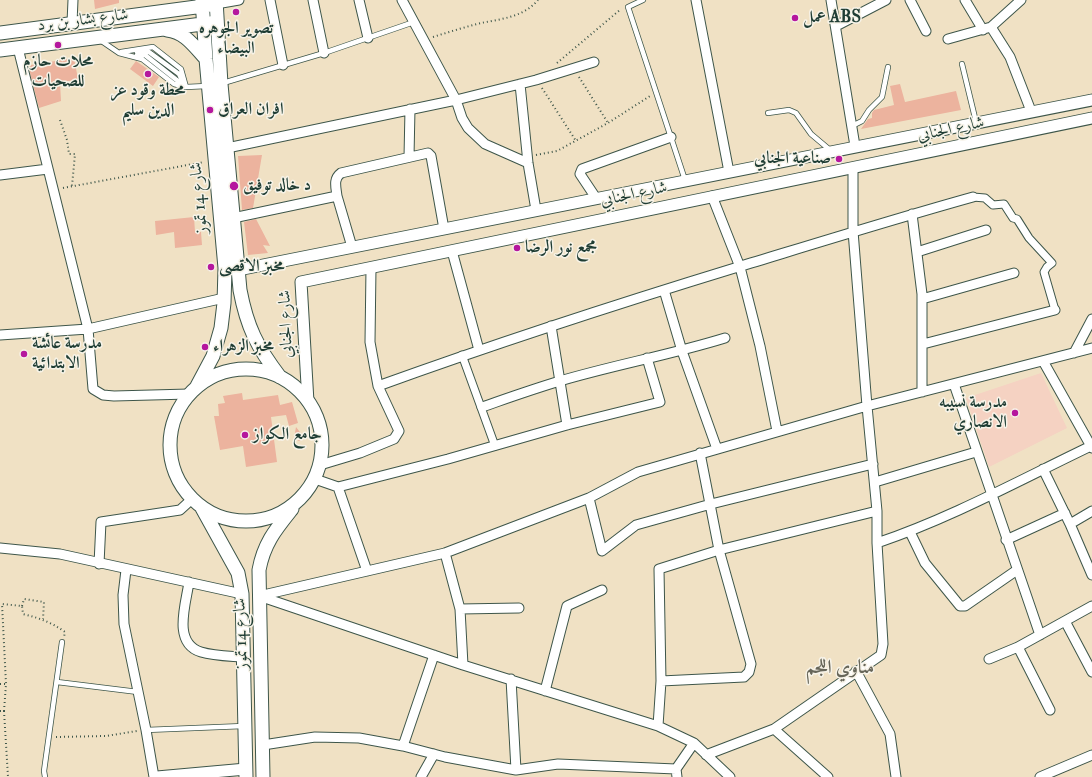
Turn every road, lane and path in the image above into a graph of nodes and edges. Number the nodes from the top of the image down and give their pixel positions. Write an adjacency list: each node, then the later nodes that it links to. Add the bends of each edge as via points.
1 (72, 0): 22 (street)
2 (168, 0): 19 (main road)
3 (239, 0): 16 (street)
4 (270, 0): 40 (street)
5 (313, 0): 36 (street)
6 (359, 0): 30 (street)
7 (402, 0): 20 (street)
8 (538, 0): 32 (path, via 519,14 502,20)
9 (643, 0): 18 (lane)
10 (696, 0): 69 (street)
11 (832, 0): 24 (street)
12 (886, 0): 24 (street)
13 (910, 0): 27 (street)
14 (965, 0): 25 (street)
15 (1021, 0): 25 (street)
16 (216, 2): 17 (main road, شارع بشار بن برد); 21 (main road, شارع 14 تموز)
17 (202, 3): 19 (main road, شارع بشار بن برد); 23 (main road, شارع 14 تموز)
18 (628, 8): 41 (path, via 619,10); 48 (lane)
19 (151, 13): 22 (main road, شارع بشار بن برد)
20 (414, 21): 30 (lane); 32 (street)
21 (217, 22): 23 (main road, شارع بشار بن برد); 46 (main road, شارع 14 تموز)
22 (72, 23): 28 (main road, شارع بشار بن برد)
23 (203, 24): 26 (main road, شارع بشار بن برد); 37 (main road, شارع 14 تموز)
24 (836, 26): 58 (street)
25 (987, 28): 31 (street); 52 (street, via 1010,57)
26 (160, 29): 29 (main road, شارع بشار بن برد); 37 (main road, via 177,31)
27 (926, 31)
28 (0, 33)
29 (97, 38): 33 (main road, شارع بشار بن برد); 35 (lane)
30 (368, 38): 36 (lane)
31 (948, 39)
32 (424, 40): 49 (street)
33 (18, 48): 34 (main road, شارع بشار بن برد); 68 (street)
34 (0, 50)
35 (119, 53): 47 (lane, via 142,59 174,84); 47 (lane, via 150,52 179,74)
36 (324, 53): 40 (lane)
37 (206, 59): 46 (main road, شارع 14 تموز)
38 (594, 62): 43 (street)
39 (962, 64): 56 (lane)
40 (283, 65): 46 (lane)
41 (554, 65)
42 (888, 67): 58 (lane, via 882,97 862,121)
43 (573, 68): 44 (street); 57 (path)
44 (536, 80): 45 (street); 60 (path)
45 (520, 84): 49 (street); 66 (street)
46 (215, 85): 47 (lane); 62 (main road, شارع 14 تموز); 65 (main road, شارع 14 تموز)
47 (186, 87)
48 (656, 93): 57 (path); 59 (lane)
49 (456, 100): 51 (street); 66 (street, via 462,118 485,144)
50 (1092, 100): 52 (street, شارع الجنابي)
51 (410, 109): 62 (street); 64 (street)
52 (1031, 111): 56 (street, شارع الجنابي)
53 (768, 113): 63 (lane, via 789,110 796,113 811,134)
54 (1092, 118): 67 (street, شارع الجنابي)
55 (60, 120): 72 (path, via 69,154 75,154)
56 (976, 122): 61 (street, شارع الجنابي)
57 (608, 123): 60 (path)
58 (852, 126): 61 (street)
59 (671, 137): 71 (lane); 77 (street, via 582,169 580,174)
60 (576, 141): 66 (path, via 557,151)
61 (855, 146): 63 (street, شارع الجنابي)
62 (227, 148): 80 (main road, شارع 14 تموز)
63 (832, 151): 69 (street, شارع الجنابي)
64 (409, 157): 74 (street, via 341,173 336,176 335,181); 81 (street, via 423,153 431,156)
65 (215, 160): 72 (path); 92 (main road, شارع 14 تموز)
66 (528, 160): 78 (street)
67 (853, 168): 75 (street, شارع الجنابي); 83 (street)
68 (48, 169): 70 (street); 73 (street)
69 (730, 172): 71 (street, شارع الجنابي)
70 (0, 175)
71 (685, 180): 77 (street, شارع الجنابي)
72 (72, 186): 73 (path)
73 (53, 190): 97 (street)
74 (337, 196): 80 (street); 84 (street)
75 (712, 196): 85 (street, شارع الجنابي); 87 (street)
76 (973, 197): 79 (street); 94 (street, via 984,198 993,204 1004,204 1029,238 1052,263 1044,272)
77 (596, 198): 78 (street, شارع الجنابي)
78 (536, 210): 81 (street, شارع الجنابي)
79 (912, 214): 83 (street); 86 (street)
80 (233, 218): 89 (main road, شارع 14 تموز)
81 (444, 229): 84 (street, شارع الجنابي)
82 (986, 230): 86 (street)
83 (853, 231): 87 (street); 115 (street)
84 (352, 247): 89 (street, شارع الجنابي)
85 (452, 251): 88 (street, شارع الجنابي); 102 (street)
86 (917, 252): 93 (street)
87 (740, 266): 91 (street); 118 (street, via 760,346)
88 (371, 268): 111 (street, via 370,342); 114 (street, شارع الجنابي, via 300,282)
89 (238, 270): 108 (main road, شارع 14 تموز, via 244,312 250,331 262,354)
90 (1014, 273): 93 (street)
91 (664, 290): 96 (street); 103 (street)
92 (224, 298): 97 (street); 112 (main road, شارع 14 تموز, via 221,328 213,356)
93 (922, 299): 100 (street)
94 (1055, 310): 100 (street)
95 (1092, 319): 104 (street)
96 (551, 326): 102 (street); 109 (street)
97 (88, 329): 98 (street); 112 (street, via 93,389 103,395)
98 (0, 335)
99 (724, 338): 103 (street)
100 (923, 344): 113 (street)
101 (1092, 348): 104 (street)
102 (479, 350): 105 (street)
103 (682, 351): 106 (street); 121 (street)
104 (1074, 353): 107 (street)
105 (462, 355): 111 (street); 116 (street)
106 (647, 358): 109 (street); 117 (street, via 660,402)
107 (1043, 361): 110 (street); 120 (street)
108 (280, 377): 112 (main road, via 264,371 228,371 211,377); 114 (main road, شارع 14 تموز, via 301,392)
109 (559, 381): 116 (street); 117 (street)
110 (954, 384): 113 (street); 122 (street)
111 (378, 386): 125 (street, via 399,431 398,436 360,453)
112 (193, 391): 133 (main road, شارع 14 تموز, via 179,410 172,428 170,447 180,484)
113 (922, 392): 115 (street)
114 (308, 402): 125 (main road, شارع 14 تموز, via 316,414 322,439)
115 (867, 406): 118 (street); 124 (street)
116 (482, 407): 119 (street)
117 (567, 425): 119 (street)
118 (777, 431): 121 (street)
119 (495, 446): 129 (street)
120 (1091, 447): 126 (street)
121 (717, 449): 123 (street)
122 (976, 452): 128 (street); 130 (street)
123 (700, 453): 131 (street, via 638,472); 134 (street)
124 (873, 464): 128 (street); 134 (street)
125 (320, 465): 127 (main road, شارع 14 تموز)
126 (1043, 469): 130 (street); 137 (street)
127 (315, 479): 129 (street); 132 (main road, شارع 14 تموز)
128 (875, 482): 136 (street)
129 (338, 487): 148 (street)
130 (991, 495): 139 (street); 140 (street)
131 (589, 498): 134 (street, via 602,551 636,525); 144 (street)
132 (297, 502): 133 (main road, via 278,514 256,521 233,520 216,515); 153 (main road, شارع 14 تموز, via 269,538 262,553 258,576)
133 (196, 503): 145 (street, via 180,510 101,522); 152 (main road, شارع 14 تموز, via 238,573)
134 (711, 504): 143 (street)
135 (1092, 511): 138 (street)
136 (877, 512): 141 (street); 143 (street)
137 (1065, 513): 138 (street); 140 (street)
138 (1070, 524): 149 (street)
139 (910, 532): 141 (street); 147 (street, via 925,563 960,606 965,606)
140 (1006, 540): 147 (street)
141 (877, 543): 167 (street, via 883,644 881,654)
142 (0, 548): 145 (street, via 60,554)
143 (719, 550): 170 (street, via 659,569); 170 (street, via 751,664 749,672 744,677)
144 (445, 553): 148 (street); 157 (street)
145 (99, 564): 146 (street)
146 (126, 570): 150 (street); 175 (street, via 123,595 124,624)
147 (1017, 570): 160 (street)
148 (367, 571): 153 (street)
149 (1092, 575)
150 (189, 582): 152 (street); 164 (street, via 182,628 188,644 201,652)
151 (602, 590): 174 (street, via 567,606)
152 (242, 594): 164 (main road, شارع 14 تموز)
153 (259, 596): 163 (street); 185 (main road, شارع 14 تموز)
154 (22, 606): 158 (path, via 23,614); 158 (path, via 24,599 44,602); 173 (path, via 2,604)
155 (1092, 606): 159 (street)
156 (519, 608): 157 (street)
157 (460, 609): 166 (street)
158 (43, 619): 161 (path, via 65,632)
159 (1065, 621): 160 (street); 168 (street)
160 (1040, 634): 162 (street)
161 (62, 642): 171 (lane)
162 (1018, 647): 165 (street); 176 (street)
163 (434, 655): 166 (street); 186 (street)
164 (242, 657): 179 (main road, شارع 14 تموز)
165 (989, 659)
166 (463, 665): 169 (street)
167 (856, 671): 181 (street); 201 (street, via 890,734)
168 (1092, 672)
169 (511, 679): 174 (street); 190 (street)
170 (660, 681): 180 (street)
171 (57, 682): 175 (lane); 183 (lane)
172 (0, 684): 173 (path)
173 (6, 684): 178 (path)
174 (545, 691): 180 (street)
175 (138, 692): 182 (street)
176 (1050, 710)
177 (0, 711): 178 (path)
178 (4, 711): 193 (path)
179 (244, 726): 182 (lane); 191 (main road, شارع 14 تموز)
180 (658, 726): 184 (street)
181 (774, 729): 188 (street); 200 (street)
182 (146, 730): 183 (path, via 106,736); 195 (street)
183 (49, 738): 194 (lane)
184 (694, 743): 188 (street); 192 (street)
185 (263, 745): 186 (street, via 315,737 359,738); 197 (main road, شارع 14 تموز)
186 (403, 746): 187 (street)
187 (434, 754): 190 (street); 198 (street)
188 (706, 755): 199 (street)
189 (1092, 755): 202 (street)
190 (510, 772): 192 (street, via 558,764)
191 (246, 773): 196 (street)
192 (677, 773)
193 (8, 777)
194 (45, 777)
195 (154, 777)
196 (157, 777)
197 (263, 777)
198 (421, 777)
199 (730, 777)
200 (828, 777)
201 (896, 777)
202 (1040, 777)

